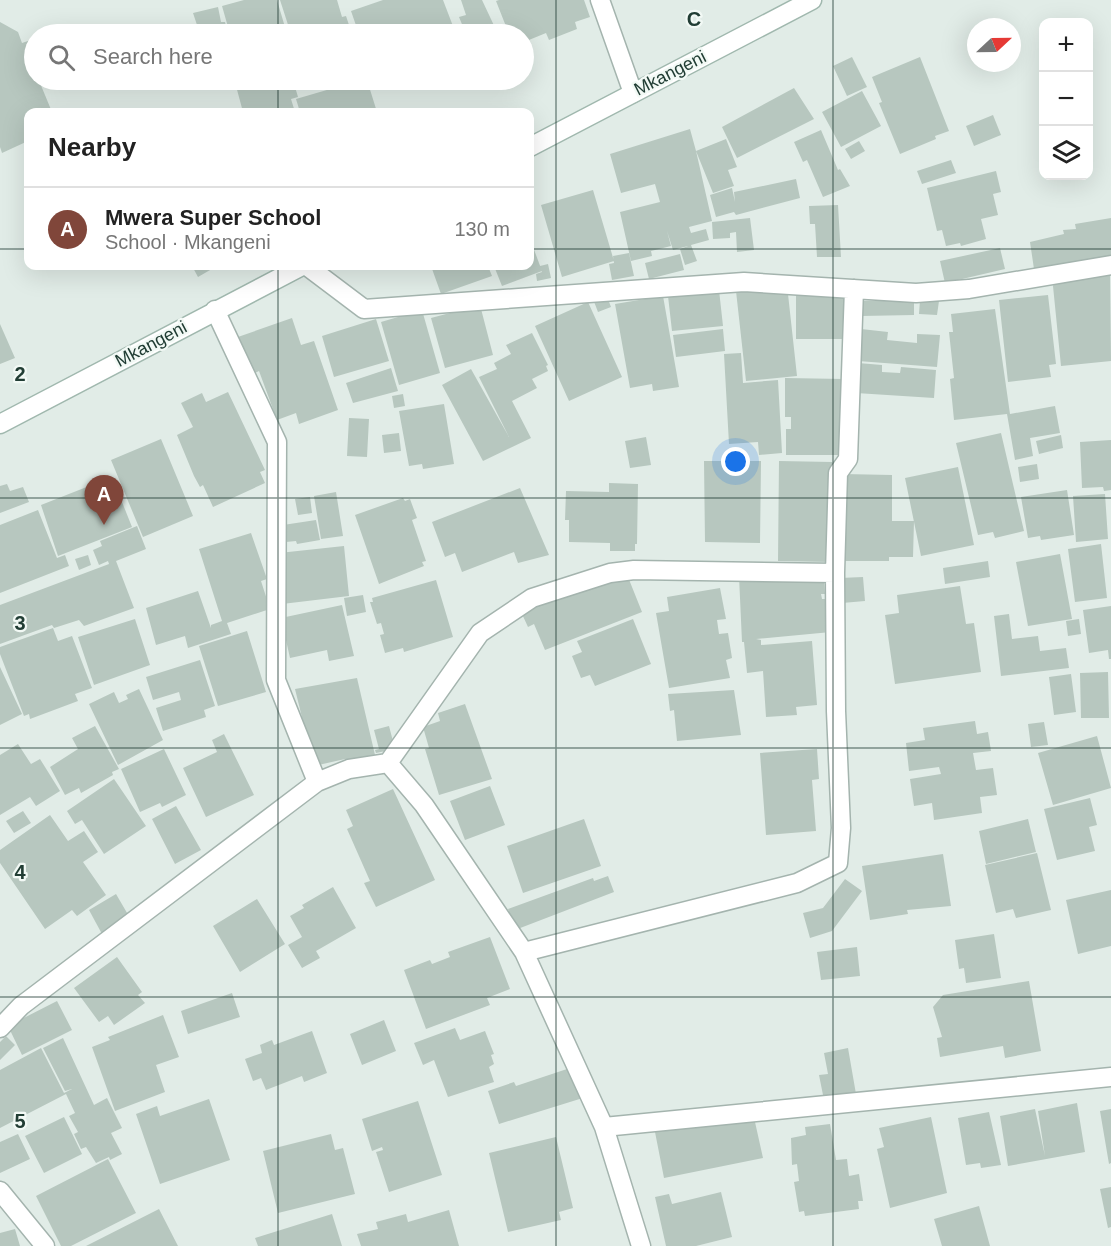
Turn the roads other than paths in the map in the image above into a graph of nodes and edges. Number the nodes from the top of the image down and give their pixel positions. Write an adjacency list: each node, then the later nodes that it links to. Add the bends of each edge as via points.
1 (600, 0): 3 (street)
2 (812, 0): 3 (street, Mkangeni)
3 (633, 93): 4 (street, Mkangeni)
4 (534, 145)
5 (1111, 265): 8 (street, via 969,289 916,293)
6 (294, 270): 9 (street, Mkangeni)
7 (312, 270): 8 (street, via 364,309 744,282)
8 (854, 289): 11 (street, via 848,459 838,474)
9 (215, 310): 10 (street, Mkangeni); 13 (street, via 277,442 276,680)
10 (0, 424)
11 (835, 573): 12 (street, via 634,570 610,573 532,598 480,633); 14 (street, via 841,828 838,863 797,883)
12 (388, 763): 13 (street, via 349,769); 14 (street, via 424,805)
13 (317, 782): 15 (street, via 21,1006)
14 (524, 952): 17 (street)
15 (0, 1028)
16 (1111, 1077): 17 (street)
17 (604, 1127): 20 (street)
18 (0, 1191): 19 (street)
19 (45, 1246)
20 (641, 1246)

